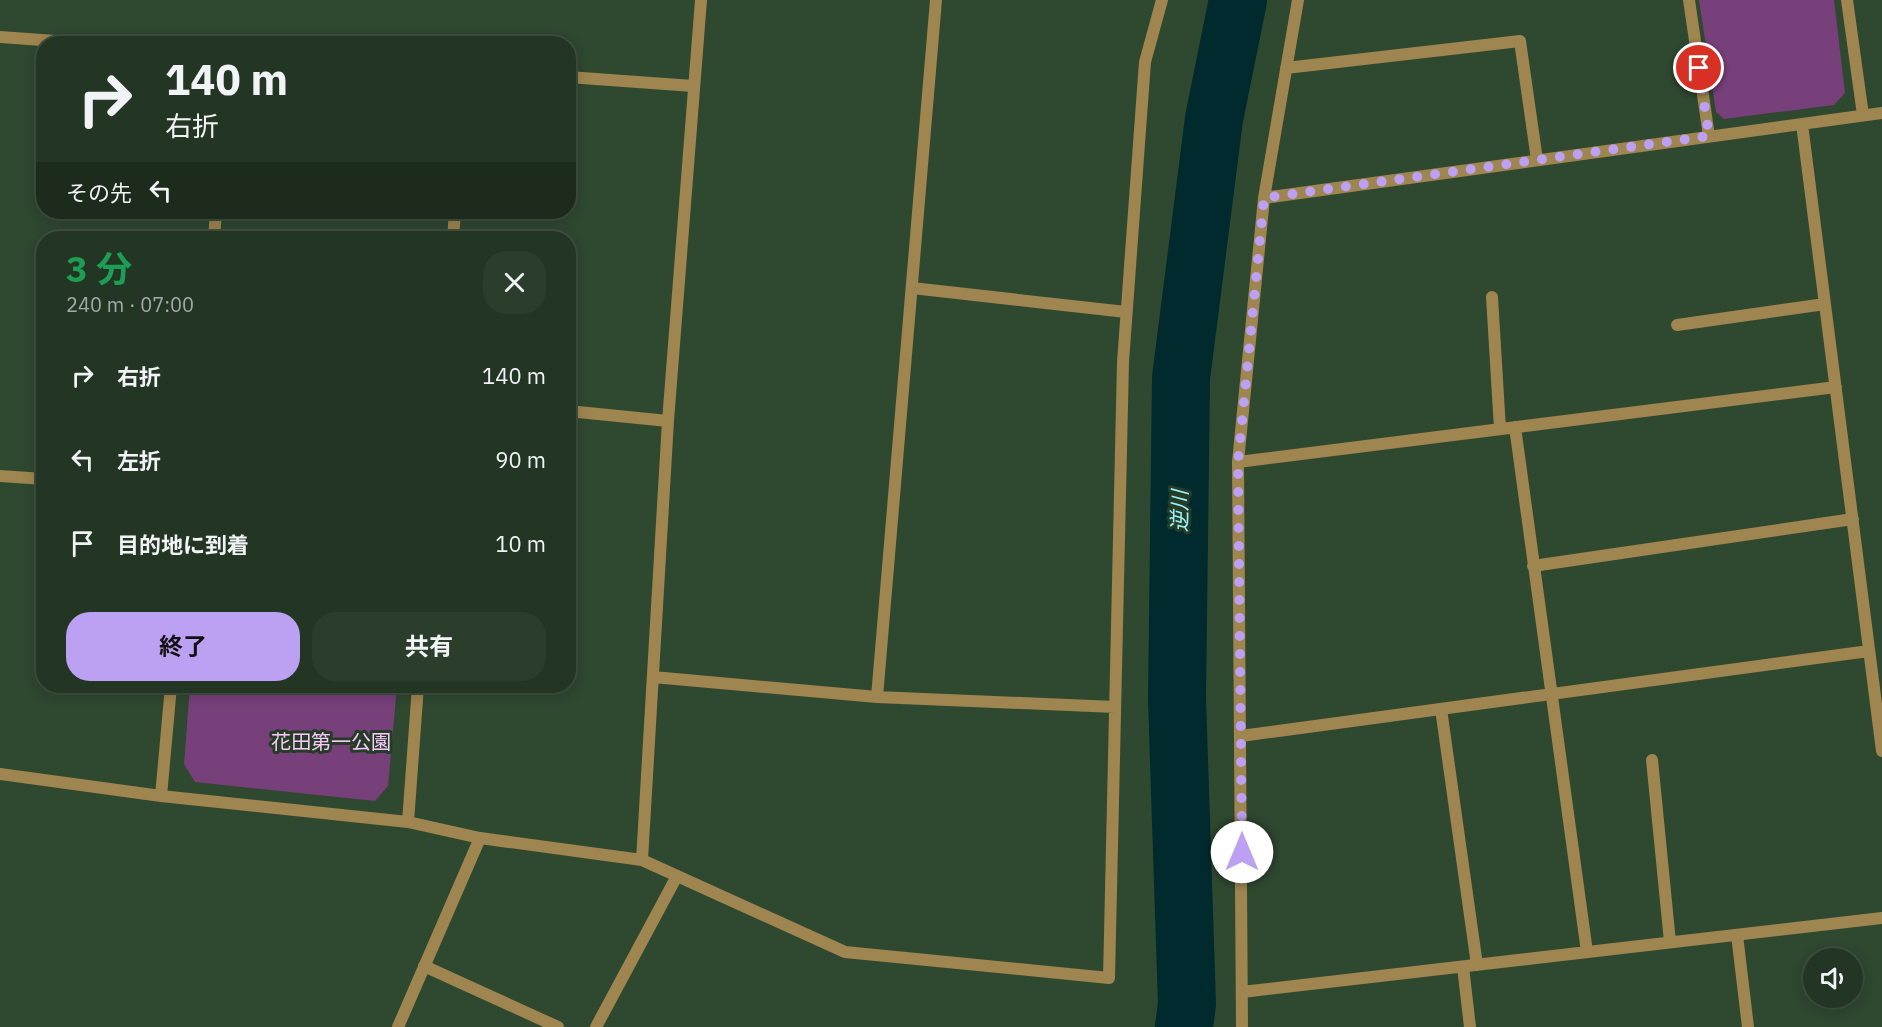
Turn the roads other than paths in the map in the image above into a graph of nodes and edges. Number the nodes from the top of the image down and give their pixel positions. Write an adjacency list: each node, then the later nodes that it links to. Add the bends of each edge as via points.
1 (701, 0): 11 (street)
2 (936, 0): 18 (street)
3 (1162, 0): 21 (street, via 1145,63)
4 (1298, 0): 9 (street)
5 (1689, 0): 15 (street)
6 (1847, 0): 13 (street)
7 (0, 36): 8 (street)
8 (36, 39)
9 (1286, 68): 16 (street, via 1520,41); 17 (street)
10 (576, 78): 11 (street)
11 (693, 86): 25 (street)
12 (1882, 113): 13 (street)
13 (1863, 116): 14 (street)
14 (1802, 124): 15 (street); 20 (street)
15 (1709, 136): 16 (street)
16 (1537, 160): 17 (street)
17 (1264, 198): 28 (street)
18 (912, 288): 21 (street); 38 (street)
19 (1492, 297): 27 (street)
20 (1825, 304): 22 (street); 23 (street)
21 (1126, 312): 39 (street)
22 (1677, 326)
23 (1836, 387): 26 (street); 31 (street)
24 (576, 412): 25 (street)
25 (668, 421): 34 (street)
26 (1515, 427): 27 (street); 32 (street)
27 (1500, 429): 28 (street)
28 (1238, 462): 41 (street)
29 (0, 476): 30 (street)
30 (36, 478)
31 (1852, 519): 32 (street); 33 (street)
32 (1533, 566): 37 (street)
33 (1869, 651): 37 (street); 42 (street)
34 (653, 677): 38 (street); 48 (street)
35 (170, 693): 45 (street)
36 (417, 693): 46 (street)
37 (1550, 694): 40 (street); 53 (street)
38 (877, 697): 39 (street)
39 (1115, 707): 49 (street, via 1109,978 845,952)
40 (1441, 709): 41 (street); 54 (street)
41 (1241, 736): 57 (street)
42 (1882, 751)
43 (1652, 760): 52 (street)
44 (0, 774): 45 (street)
45 (161, 796): 46 (street)
46 (408, 822): 47 (street)
47 (480, 838): 48 (street); 55 (street)
48 (642, 860): 49 (street)
49 (677, 876): 60 (street)
50 (1882, 918): 51 (street)
51 (1737, 935): 52 (street); 63 (street)
52 (1670, 942): 53 (street)
53 (1587, 952): 54 (street)
54 (1477, 965): 56 (street)
55 (424, 966): 58 (street); 59 (street)
56 (1463, 967): 57 (street); 62 (street)
57 (1242, 992): 61 (street)
58 (398, 1027)
59 (558, 1027)
60 (596, 1027)
61 (1242, 1027)
62 (1470, 1027)
63 (1748, 1027)

